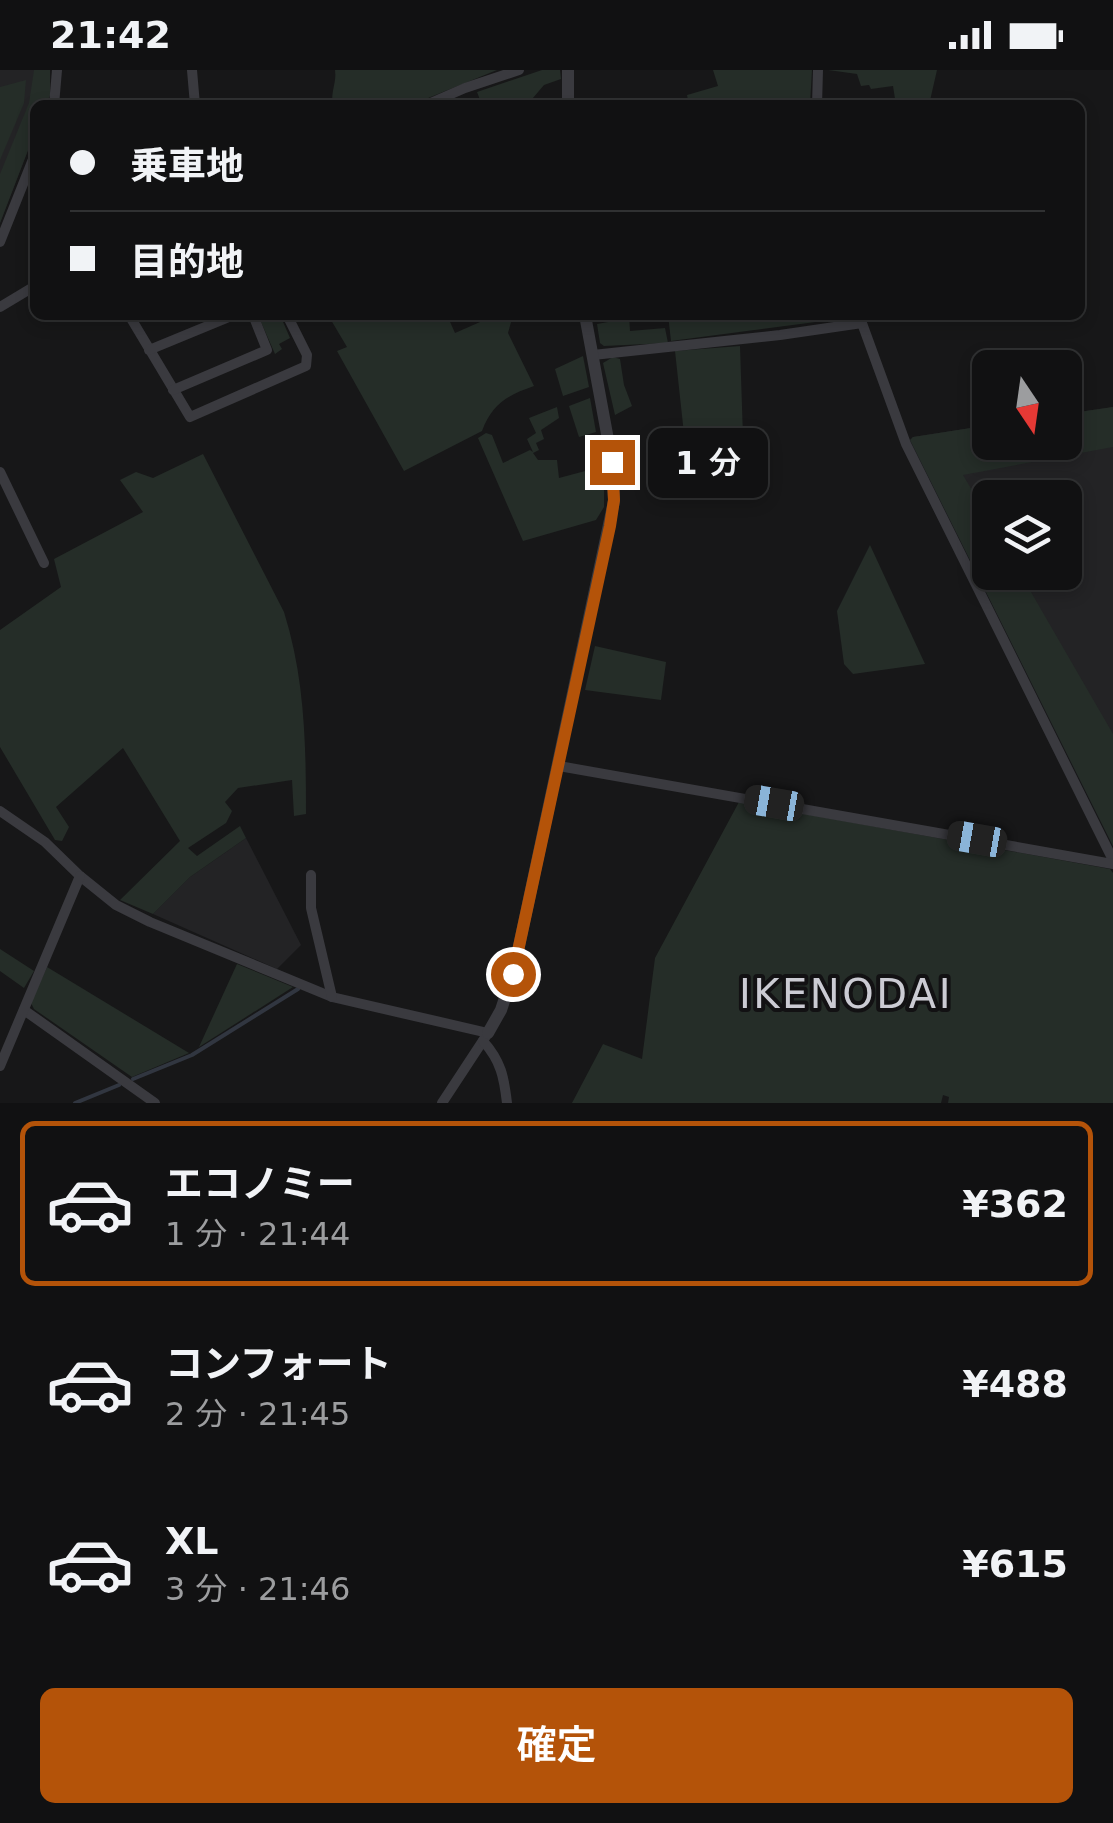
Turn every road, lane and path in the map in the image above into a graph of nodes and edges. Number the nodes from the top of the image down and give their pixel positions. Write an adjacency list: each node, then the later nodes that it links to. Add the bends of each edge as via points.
1 (57, 70): 6 (street)
2 (192, 70): 7 (street)
3 (520, 70): 8 (street)
4 (568, 70): 9 (street)
5 (818, 70): 10 (street)
6 (54, 100)
7 (195, 100)
8 (437, 100)
9 (568, 100)
10 (817, 100)
11 (30, 167): 12 (street)
12 (0, 242)
13 (30, 289): 14 (street)
14 (0, 307)
15 (132, 320): 22 (street)
16 (222, 320): 22 (street)
17 (255, 320): 24 (street, via 267,350)
18 (289, 320): 24 (street, via 306,366 190,417)
19 (587, 320): 23 (street)
20 (855, 320): 23 (street)
21 (860, 320): 29 (street, via 902,436)
22 (149, 350): 24 (street)
23 (593, 355): 27 (street, via 614,500)
24 (173, 390)
25 (0, 472): 26 (street)
26 (44, 563)
27 (559, 766): 29 (street); 34 (street, via 513,974)
28 (0, 810): 31 (street)
29 (1113, 862)
30 (311, 875): 32 (street, via 311,908)
31 (80, 876): 32 (street, via 150,922); 33 (street)
32 (332, 997): 34 (street)
33 (24, 1010): 35 (street); 36 (street)
34 (485, 1037): 37 (street); 38 (street, via 503,1071)
35 (0, 1066)
36 (154, 1103)
37 (442, 1103)
38 (507, 1103)

